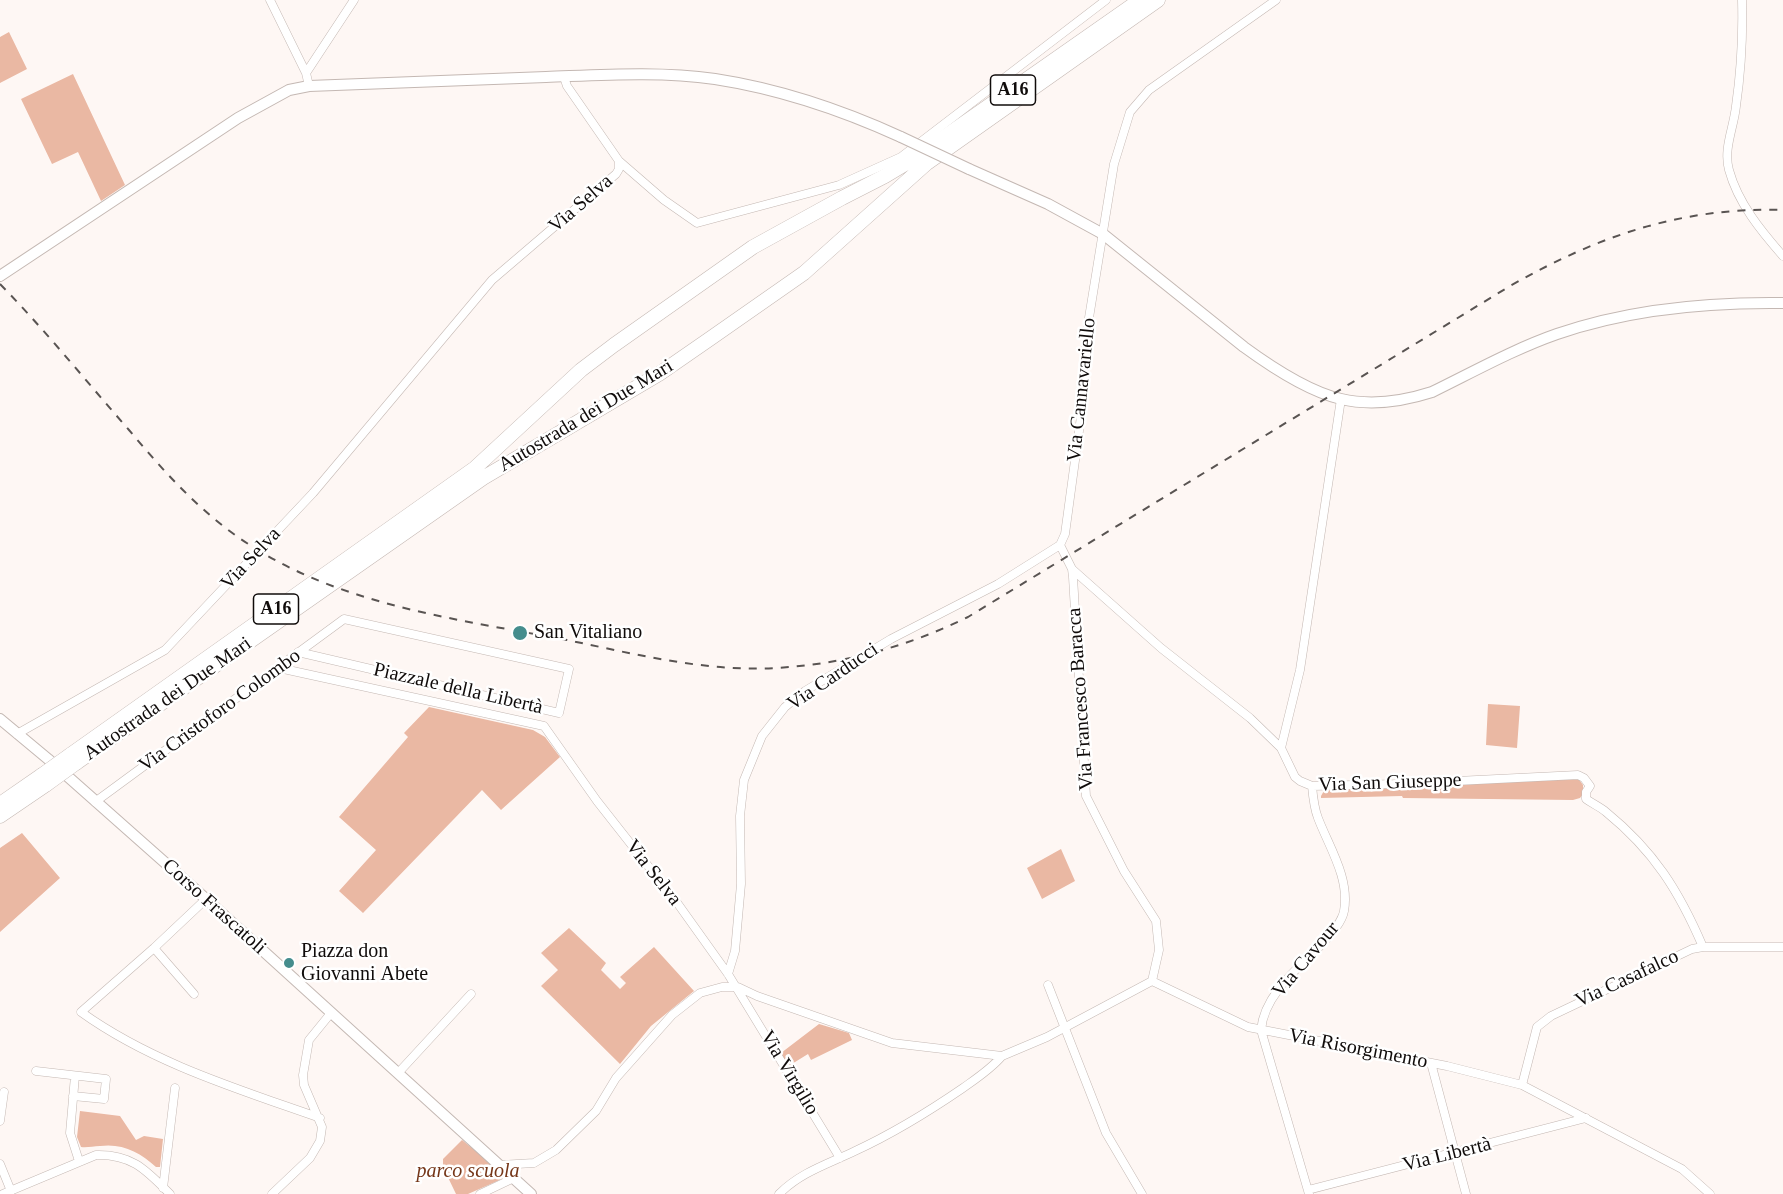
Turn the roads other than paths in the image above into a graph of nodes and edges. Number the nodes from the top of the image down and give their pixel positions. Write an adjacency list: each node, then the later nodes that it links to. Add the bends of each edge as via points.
1 (270, 0): 8 (street)
2 (354, 0): 8 (street)
3 (1106, 0): 11 (street, via 901,157 839,185 697,224)
4 (1140, 0): 25 (highway, Autostrada dei Due Mari / A16, via 910,161 753,247 709,278 581,370 475,468)
5 (1158, 0): 25 (highway, Autostrada dei Due Mari / A16, via 927,163 804,273 659,374 483,478)
6 (1276, 0): 12 (street, Via Cannavariello, via 1149,90 1130,112 1114,164)
7 (1742, 0): 13 (street, via 1741,64 1728,170 1745,206)
8 (306, 73): 10 (street)
9 (564, 77): 10 (street); 11 (street, Via Selva); 12 (street, bridge, via 655,74 713,79 782,93 842,111 902,137 1048,204)
10 (309, 86): 14 (street, via 289,90 238,118)
11 (619, 161): 23 (street, Via Selva, via 616,174 492,280 313,493 165,650)
12 (1103, 234): 16 (street, via 1260,359); 17 (street, Via Cannavariello, via 1087,330 1077,448 1065,534)
13 (1783, 256)
14 (0, 276)
15 (1783, 303): 16 (street, via 1686,307 1588,325 1528,345 1417,397 1383,402)
16 (1341, 399): 24 (street, via 1302,661)
17 (1060, 545): 18 (street, Via Francesco Baracca); 35 (street, Via Carducci, via 998,584 891,639 805,691 785,707 762,736 744,780 741,884 735,951)
18 (1072, 569): 24 (street); 36 (street, Via Francesco Baracca, via 1086,796 1124,871 1156,921 1159,950)
19 (344, 619): 20 (street, Via Cristoforo Colombo); 20 (street, Piazzale della Libertà, via 569,669 559,713)
20 (298, 652): 21 (street, Via Cristoforo Colombo)
21 (279, 668): 28 (street, Via Cristoforo Colombo); 35 (street, Via Selva, via 544,726)
22 (0, 719): 23 (street, Corso Frascatoli)
23 (18, 734): 28 (street, Corso Frascatoli)
24 (1281, 748): 27 (street, Via San Giuseppe, via 1295,777)
25 (73, 759): 26 (highway, Autostrada dei Due Mari / A16, bridge)
26 (44, 779): 29 (highway, Autostrada dei Due Mari / A16); 30 (highway, Autostrada dei Due Mari / A16)
27 (1312, 786): 32 (street, Via San Giuseppe, via 1578,775 1590,786 1586,799 1616,821 1659,864 1684,904); 43 (street, Via Cavour, via 1317,816 1340,869 1344,909 1331,934 1282,984 1268,1006)
28 (95, 802): 31 (street, Corso Frascatoli)
29 (0, 804)
30 (0, 816)
31 (206, 899): 34 (street); 41 (street, Corso Frascatoli)
32 (1703, 947): 33 (street, Via Casafalco); 49 (street, Via Casafalco, via 1676,956 1541,1023)
33 (1783, 947)
34 (154, 948): 39 (street); 53 (street, via 81,1012 116,1036 174,1063)
35 (728, 974): 38 (street, Via Selva)
36 (1152, 981): 42 (street); 43 (street, Via Risorgimento)
37 (1048, 985): 42 (street)
38 (738, 987): 44 (street, via 892,1043); 57 (street, Via Virgilio); 60 (street, via 700,993 672,1016 616,1078 596,1111 556,1150 534,1163)
39 (194, 994)
40 (471, 994): 47 (street)
41 (331, 1013): 47 (street, Corso Frascatoli); 53 (street, via 309,1040 303,1075 306,1091)
42 (1065, 1027): 44 (street); 70 (street, via 1106,1133)
43 (1261, 1030): 45 (street, Via Risorgimento); 63 (street)
44 (1002, 1056): 57 (street, via 929,1112)
45 (1431, 1063): 49 (street, Via Risorgimento); 56 (street)
46 (36, 1071): 48 (street)
47 (399, 1072): 60 (street, Corso Frascatoli)
48 (75, 1076): 52 (street); 52 (street, via 106,1079 104,1099)
49 (1522, 1085): 54 (street, Via Risorgimento)
50 (175, 1088): 62 (street)
51 (4, 1092): 55 (street)
52 (73, 1096): 58 (street, via 70,1133)
53 (320, 1118): 66 (street, via 322,1134 314,1153)
54 (1586, 1118): 56 (street, Via Libertà); 72 (street, Via Risorgimento, via 1682,1169)
55 (0, 1120)
56 (1456, 1154): 63 (street, Via Libertà); 71 (street)
57 (840, 1158): 69 (street, via 792,1182)
58 (79, 1161): 62 (street, via 96,1155 128,1158); 64 (street)
59 (0, 1164): 64 (street)
60 (499, 1164): 61 (street, Corso Frascatoli)
61 (514, 1178): 67 (street); 68 (street, Corso Frascatoli)
62 (164, 1188): 65 (street)
63 (1309, 1192)
64 (7, 1193)
65 (170, 1194)
66 (272, 1194)
67 (480, 1194)
68 (531, 1194)
69 (779, 1194)
70 (1142, 1194)
71 (1466, 1194)
72 (1710, 1194)

